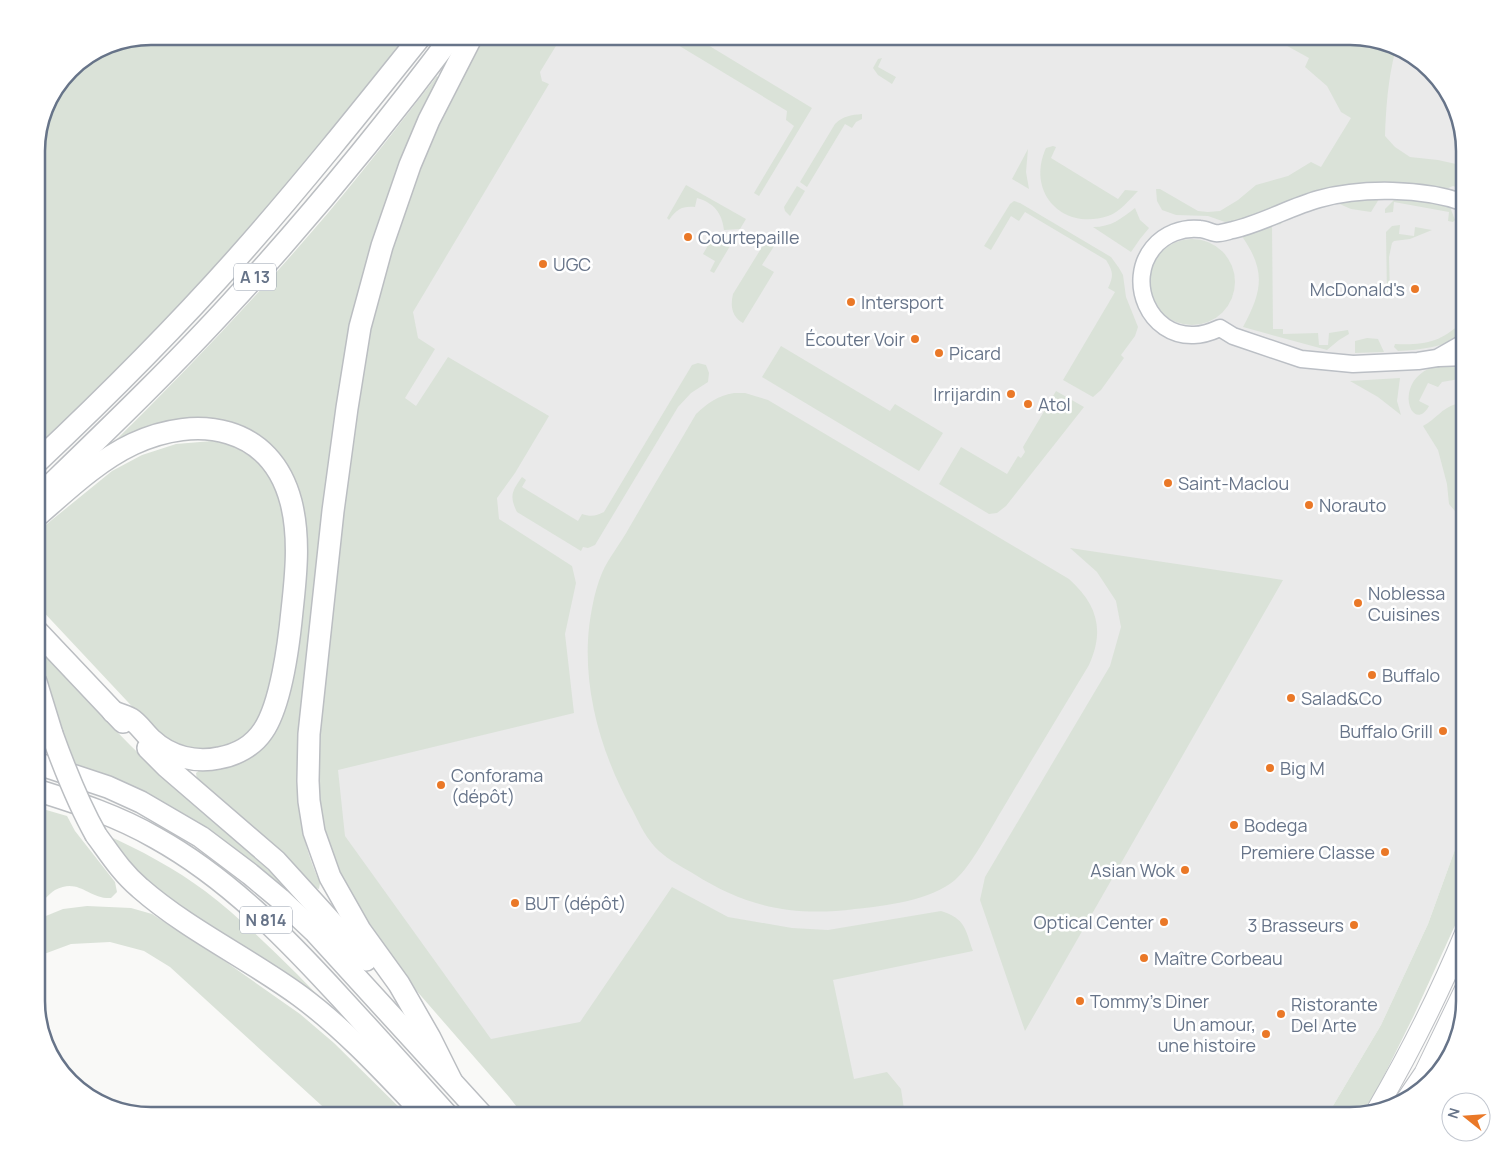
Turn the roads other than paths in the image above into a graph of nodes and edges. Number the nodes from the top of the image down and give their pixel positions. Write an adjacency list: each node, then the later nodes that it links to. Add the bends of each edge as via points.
1 (414, 45): 8 (highway, A 13, via 238,257 163,338)
2 (445, 45): 9 (highway, A 13, via 350,168 232,302 123,415)
3 (467, 45): 17 (highway, via 410,165 382,246 360,327 333,511 309,734 308,801 323,861 337,893)
4 (1456, 201): 7 (street, via 1407,192 1344,194 1319,199 1248,226 1216,233 1190,228 1179,230 1160,241 1146,257 1140,278 1147,306 1160,323 1176,332 1194,335 1220,328 1234,336 1301,358 1354,364)
5 (1456, 347): 7 (street)
6 (1456, 357): 7 (street)
7 (1437, 358)
8 (45, 454)
9 (45, 489)
10 (45, 508): 13 (highway, via 117,452 150,437 181,430 206,428 244,439 270,459 285,484 295,522 294,596 282,675 261,734 228,756 189,758 161,748 132,720)
11 (45, 640): 13 (highway, N 814)
12 (45, 711): 22 (highway, N 814, bridge, via 82,811 123,872 139,888 186,922 302,997 357,1046)
13 (113, 712): 17 (highway, N 814, via 167,767 282,866 393,990)
14 (45, 766): 20 (highway, N 814, via 141,802 219,850 314,931)
15 (45, 793): 23 (highway, N 814, via 105,813 157,838 243,900 304,957)
16 (1456, 954): 21 (main road, via 1420,1033)
17 (408, 1002): 20 (highway, N 814)
18 (1455, 1014): 19 (main road)
19 (1437, 1061)
20 (451, 1080): 24 (highway, N 814)
21 (1381, 1102)
22 (417, 1107)
23 (440, 1107)
24 (475, 1107)

